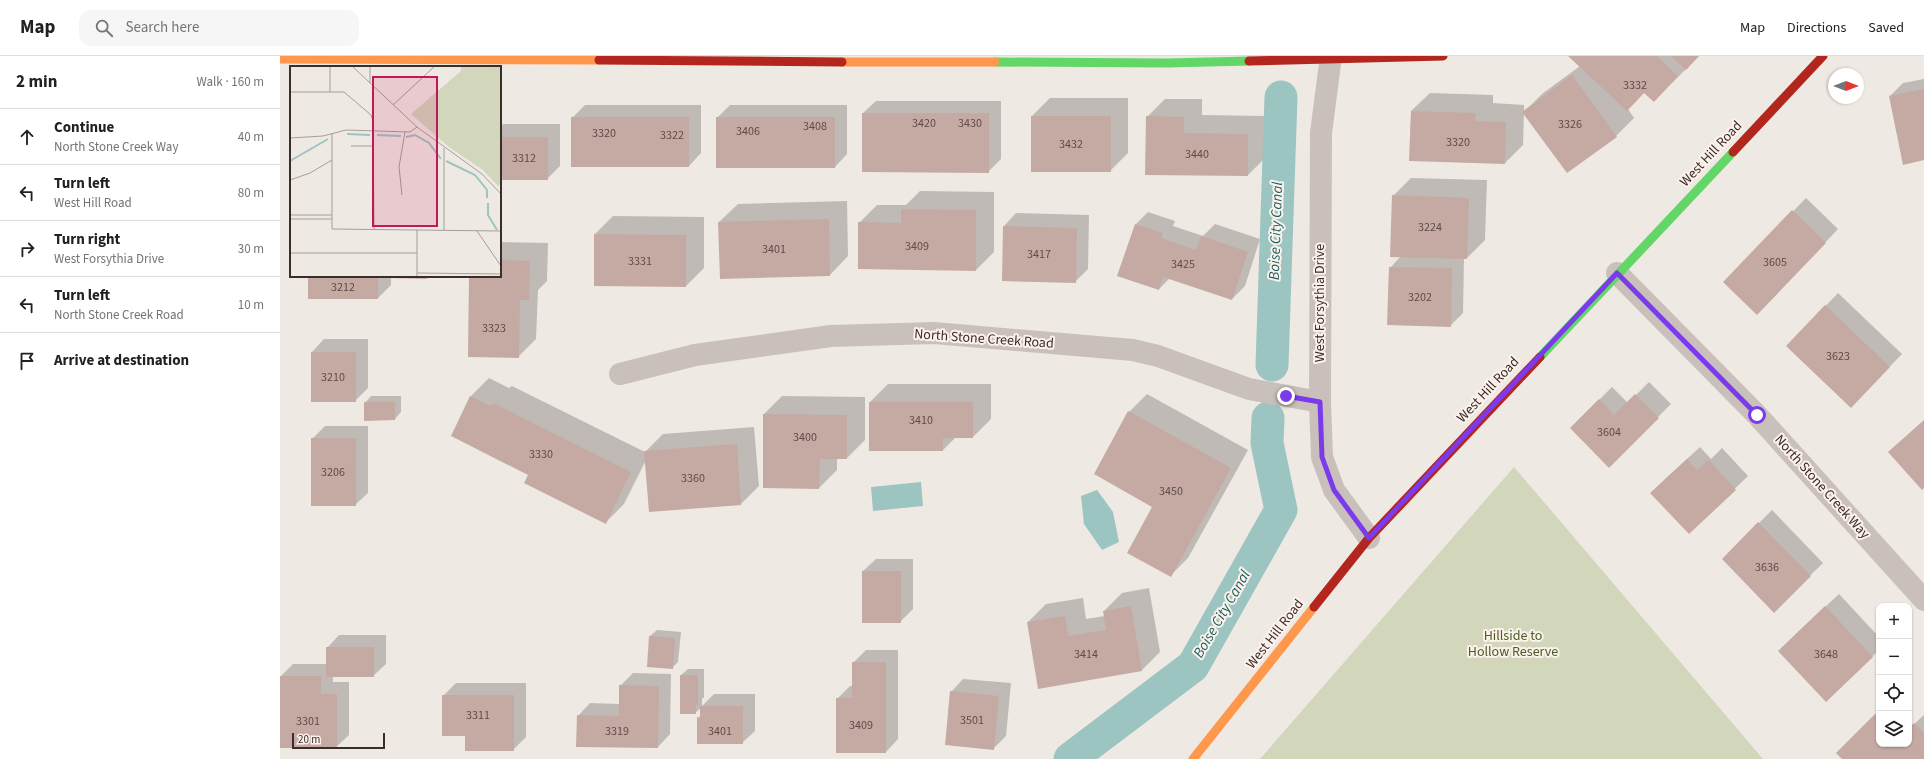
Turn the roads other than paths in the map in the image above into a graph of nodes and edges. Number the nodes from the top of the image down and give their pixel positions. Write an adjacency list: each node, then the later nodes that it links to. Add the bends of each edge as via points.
1 (1442, 56): 3 (street)
2 (1823, 56): 6 (street, West Hill Road)
3 (1331, 57): 5 (street); 8 (street, West Forsythia Drive, via 1321,133)
4 (280, 59): 5 (street)
5 (1167, 59)
6 (1617, 273): 9 (street, West Hill Road); 10 (street, North Stone Creek Way, via 1757,415)
7 (620, 374): 8 (street, North Stone Creek Road, via 695,355 831,336 934,333 1133,350 1158,356 1250,390)
8 (1320, 402): 9 (street, West Forsythia Drive, via 1322,457 1334,490)
9 (1369, 538): 11 (street, West Hill Road)
10 (1924, 600)
11 (1193, 759)

